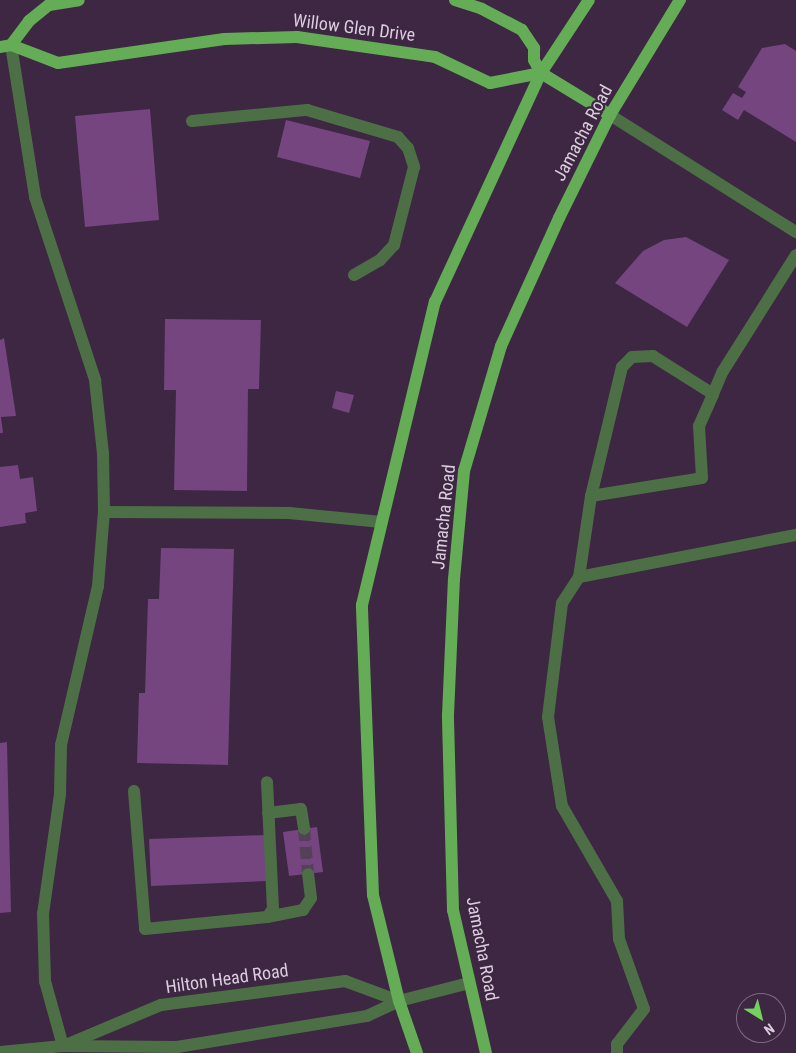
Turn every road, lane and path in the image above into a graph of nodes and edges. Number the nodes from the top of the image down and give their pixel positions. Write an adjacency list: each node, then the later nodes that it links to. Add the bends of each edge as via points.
1 (78, 0): 5 (main road, via 49,4)
2 (455, 0): 6 (main road, via 482,9 522,30 534,48 534,60)
3 (589, 0): 6 (main road)
4 (680, 0): 7 (main road, Jamacha Road)
5 (6, 46): 6 (main road, Willow Glen Drive, via 58,62 224,39 297,37 435,57 490,83); 14 (street, via 35,197 95,380 103,454)
6 (540, 73): 7 (main road); 15 (main road, via 434,302)
7 (610, 115): 9 (street); 24 (main road, Jamacha Road, via 501,346 464,471 454,579 448,715 453,910)
8 (192, 121): 11 (street, via 306,110 398,137 408,148 414,167 394,245 380,260)
9 (796, 232)
10 (795, 258): 12 (street, via 723,371)
11 (354, 275)
12 (714, 394): 13 (street, via 699,426 702,478); 13 (street, via 653,356 632,357 622,367)
13 (591, 496): 17 (street)
14 (104, 512): 15 (street, via 289,512); 26 (street, via 98,586 61,745 60,794 43,914 46,981)
15 (382, 522): 25 (main road, via 362,605 373,895)
16 (796, 535): 17 (street)
17 (579, 577): 30 (street, via 562,603 548,717 562,806 617,901 619,939 644,1009 618,1044)
18 (267, 782): 20 (street)
19 (134, 791): 23 (street, via 145,929)
20 (268, 812): 21 (street, via 301,809); 23 (street, via 273,909)
21 (304, 829)
22 (308, 874): 23 (street, via 311,898 303,910)
23 (267, 917)
24 (470, 983): 25 (street, Hilton Head Road); 29 (main road, Jamacha Road)
25 (399, 1001): 26 (street, Hilton Head Road, via 367,1016 177,1047); 26 (street, Hilton Head Road, via 345,981 170,1004); 28 (main road)
26 (63, 1046): 27 (street, Hilton Head Road)
27 (0, 1052)
28 (417, 1053)
29 (486, 1053)
30 (617, 1053)

